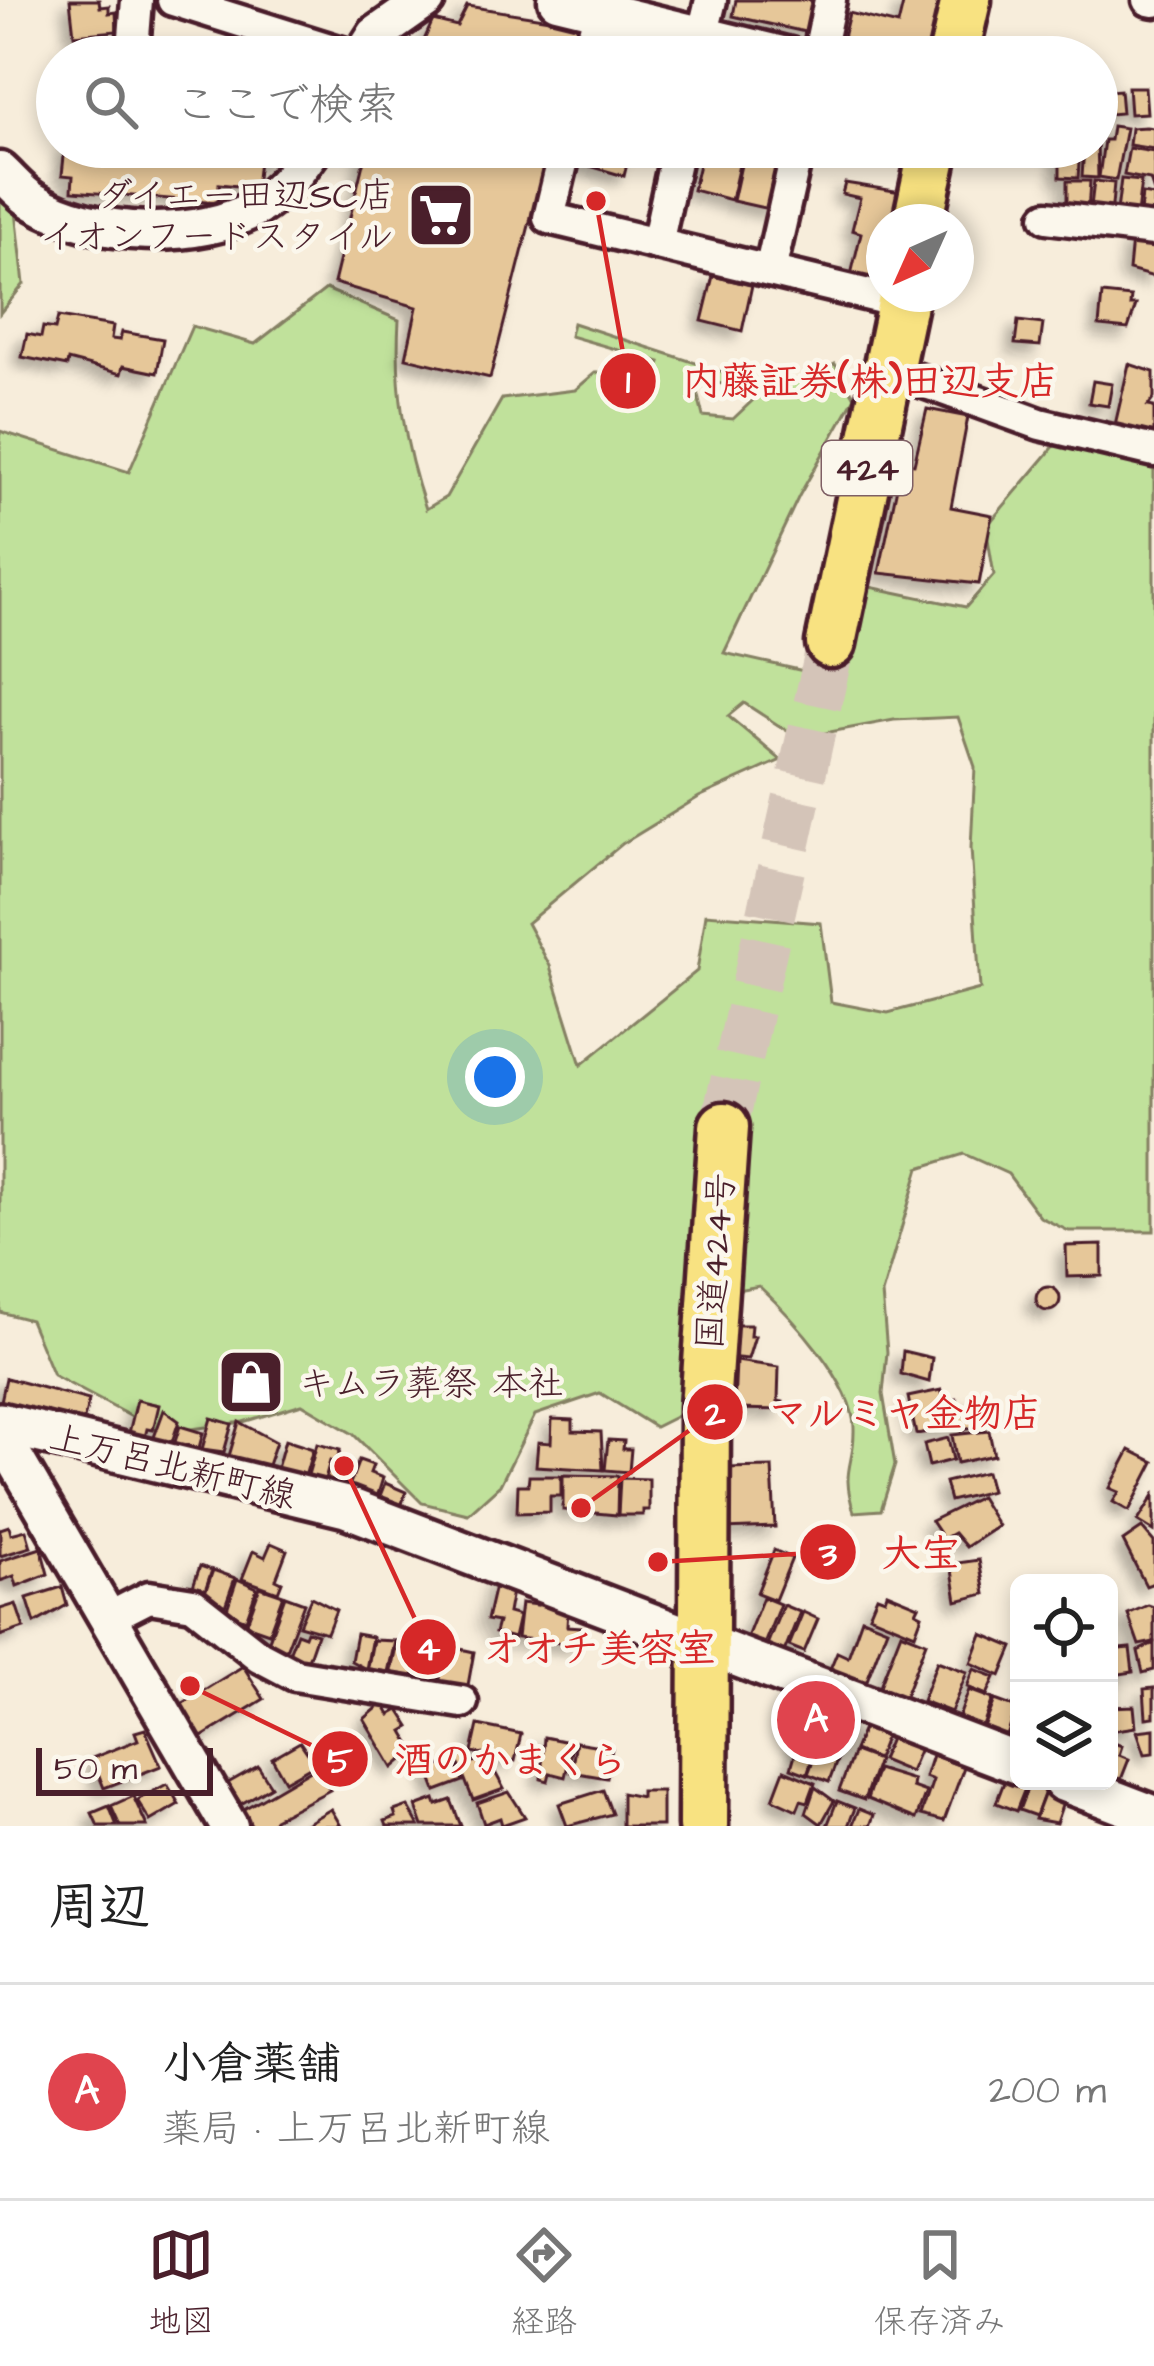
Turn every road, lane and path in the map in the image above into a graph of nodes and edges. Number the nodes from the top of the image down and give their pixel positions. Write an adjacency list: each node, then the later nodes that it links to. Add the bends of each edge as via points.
1 (137, 0): 9 (street)
2 (172, 0): 10 (street)
3 (425, 0): 11 (street)
4 (557, 0): 8 (street)
5 (711, 0): 14 (street)
6 (830, 0): 15 (street)
7 (966, 0): 16 (highway)
8 (601, 5): 12 (street); 13 (street)
9 (134, 36)
10 (290, 36)
11 (375, 36)
12 (593, 36)
13 (673, 36)
14 (702, 36)
15 (822, 36)
16 (958, 36)
17 (299, 168): 22 (street, via 258,207 178,232 79,218 35,202)
18 (561, 168): 26 (street, via 548,218)
19 (672, 168): 26 (street)
20 (793, 168): 27 (street)
21 (930, 168): 23 (highway)
22 (0, 171)
23 (922, 204)
24 (1047, 217): 25 (street)
25 (1154, 230)
26 (656, 244): 27 (street)
27 (770, 272): 28 (street)
28 (866, 291)
29 (900, 312): 30 (highway, 424)
30 (889, 369): 31 (street, via 1040,424); 32 (highway, 424)
31 (1154, 451)
32 (831, 643)
33 (724, 1127): 37 (highway, 国道424号, via 706,1384)
34 (0, 1423): 37 (main road, 上万呂北新町線, via 346,1507)
35 (0, 1433): 36 (street)
36 (106, 1619): 38 (street, via 148,1597 193,1604 295,1675); 42 (street)
37 (701, 1642): 39 (main road, 上万呂北新町線); 43 (highway, 国道424号)
38 (462, 1702)
39 (1010, 1761)
40 (1086, 1790): 41 (main road)
41 (1154, 1816)
42 (229, 1826)
43 (704, 1826)

